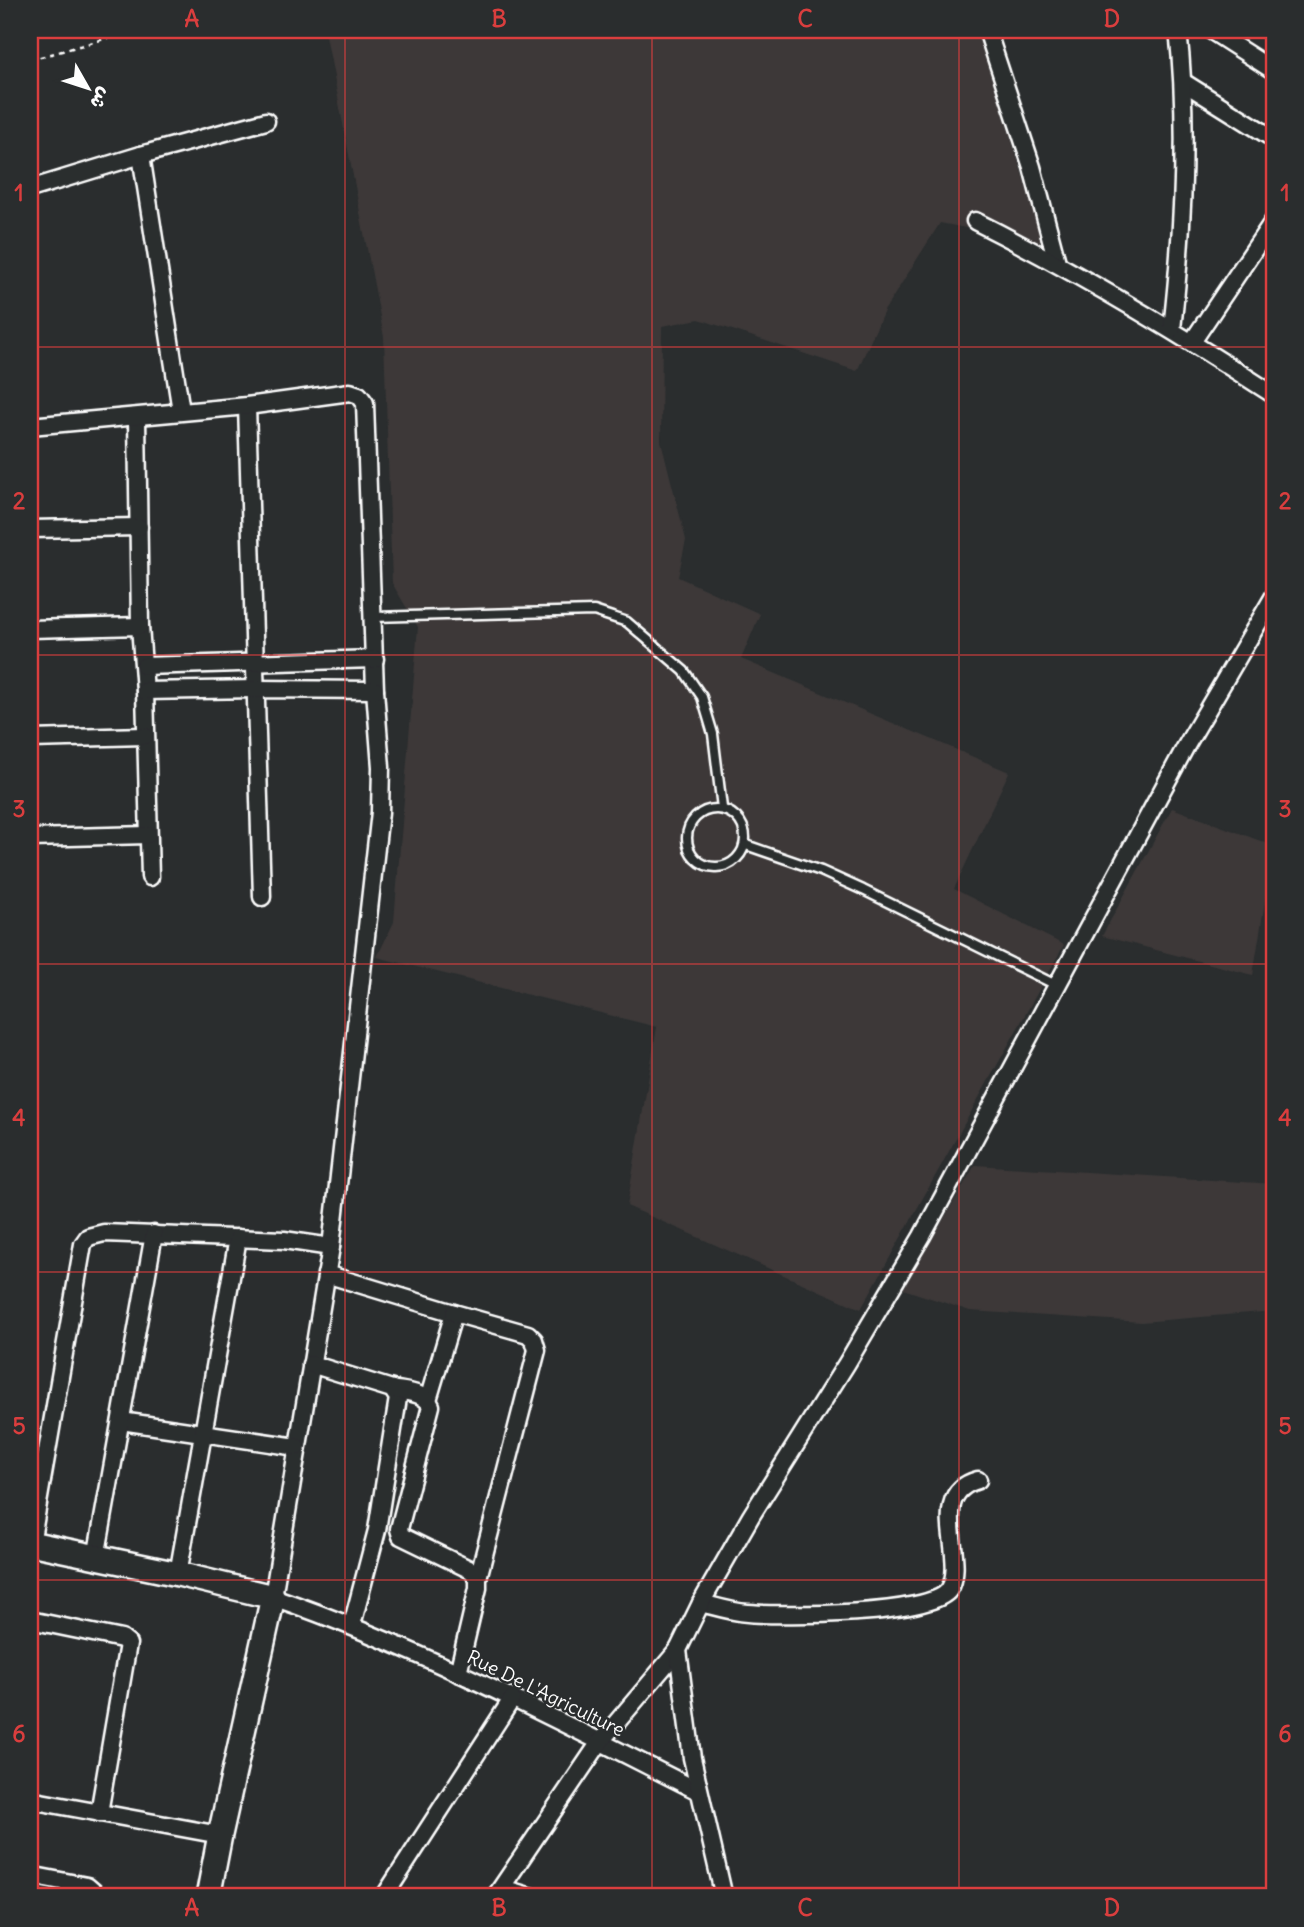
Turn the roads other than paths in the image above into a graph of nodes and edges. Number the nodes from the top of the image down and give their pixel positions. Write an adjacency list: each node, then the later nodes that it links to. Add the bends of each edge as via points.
1 (987, 30): 12 (street, via 1032,167)
2 (1178, 30): 5 (street)
3 (1210, 30): 4 (street)
4 (1274, 71)
5 (1183, 82): 7 (street); 13 (street, via 1180,231)
6 (266, 121): 8 (street)
7 (1274, 139)
8 (141, 155): 9 (street); 17 (street)
9 (30, 189)
10 (1274, 220): 14 (street)
11 (975, 221): 12 (street)
12 (1057, 262): 13 (street)
13 (1172, 329): 14 (street)
14 (1192, 342): 15 (street)
15 (1274, 395)
16 (247, 406): 17 (street); 23 (street, via 350,392 365,403); 27 (street)
17 (180, 411): 18 (street)
18 (137, 417): 19 (street); 20 (street)
19 (30, 426)
20 (139, 527): 21 (street); 24 (street)
21 (30, 529)
22 (1273, 599): 40 (street, via 1186,746)
23 (373, 617): 26 (street); 34 (lane, via 594,611 627,622 684,671 702,697 713,734)
24 (140, 626): 25 (street); 28 (street)
25 (30, 629)
26 (375, 659): 27 (street); 30 (street)
27 (255, 664): 28 (street); 29 (street)
28 (144, 666): 31 (street)
29 (255, 689): 30 (street); 31 (street); 39 (street)
30 (375, 690): 43 (street, via 380,812)
31 (145, 691): 32 (street)
32 (145, 736): 33 (street); 35 (street)
33 (30, 739)
34 (722, 808): 37 (lane, via 738,817); 37 (lane, via 704,810 690,823 686,841 694,858 710,867 728,865 740,857)
35 (148, 835): 36 (street); 38 (street)
36 (30, 838)
37 (746, 845): 40 (lane, via 863,890)
38 (150, 877)
39 (262, 897)
40 (1058, 986): 60 (street, via 922,1236)
41 (154, 1234): 42 (street); 49 (street); 55 (street, via 93,1234 84,1240)
42 (238, 1238): 43 (street); 50 (street)
43 (331, 1247): 44 (street)
44 (326, 1274): 45 (street); 46 (street)
45 (454, 1313): 48 (street); 58 (street, via 528,1334 537,1350)
46 (311, 1364): 47 (street); 51 (street)
47 (392, 1389): 48 (street); 53 (street, via 398,1398)
48 (428, 1400): 54 (street, via 431,1406 399,1529)
49 (121, 1421): 50 (street); 56 (street)
50 (203, 1435): 51 (street); 57 (street)
51 (297, 1447): 59 (street)
52 (978, 1480): 60 (street, via 963,1487 954,1503 949,1530 954,1574 942,1597 831,1614 749,1613)
53 (377, 1531): 54 (street); 62 (street)
54 (401, 1536): 58 (street, via 471,1570)
55 (31, 1543): 56 (street)
56 (96, 1558): 57 (street)
57 (178, 1574): 59 (street)
58 (478, 1578): 64 (street)
59 (273, 1597): 62 (street, Rue De L'Agriculture); 70 (street)
60 (701, 1603): 63 (street)
61 (30, 1621): 69 (street, via 128,1644)
62 (352, 1625): 64 (street, Rue De L'Agriculture)
63 (678, 1650): 66 (street); 67 (street)
64 (458, 1673): 65 (street, Rue De L'Agriculture)
65 (512, 1699): 66 (street, Rue De L'Agriculture); 75 (street)
66 (600, 1742): 67 (street, Rue De L'Agriculture); 72 (street)
67 (698, 1791): 77 (street)
68 (30, 1800): 69 (street)
69 (99, 1813): 70 (street)
70 (220, 1835): 74 (street)
71 (30, 1875): 73 (street, via 87,1886)
72 (499, 1892): 76 (street)
73 (95, 1897)
74 (208, 1897)
75 (384, 1897)
76 (531, 1897)
77 (723, 1897)

